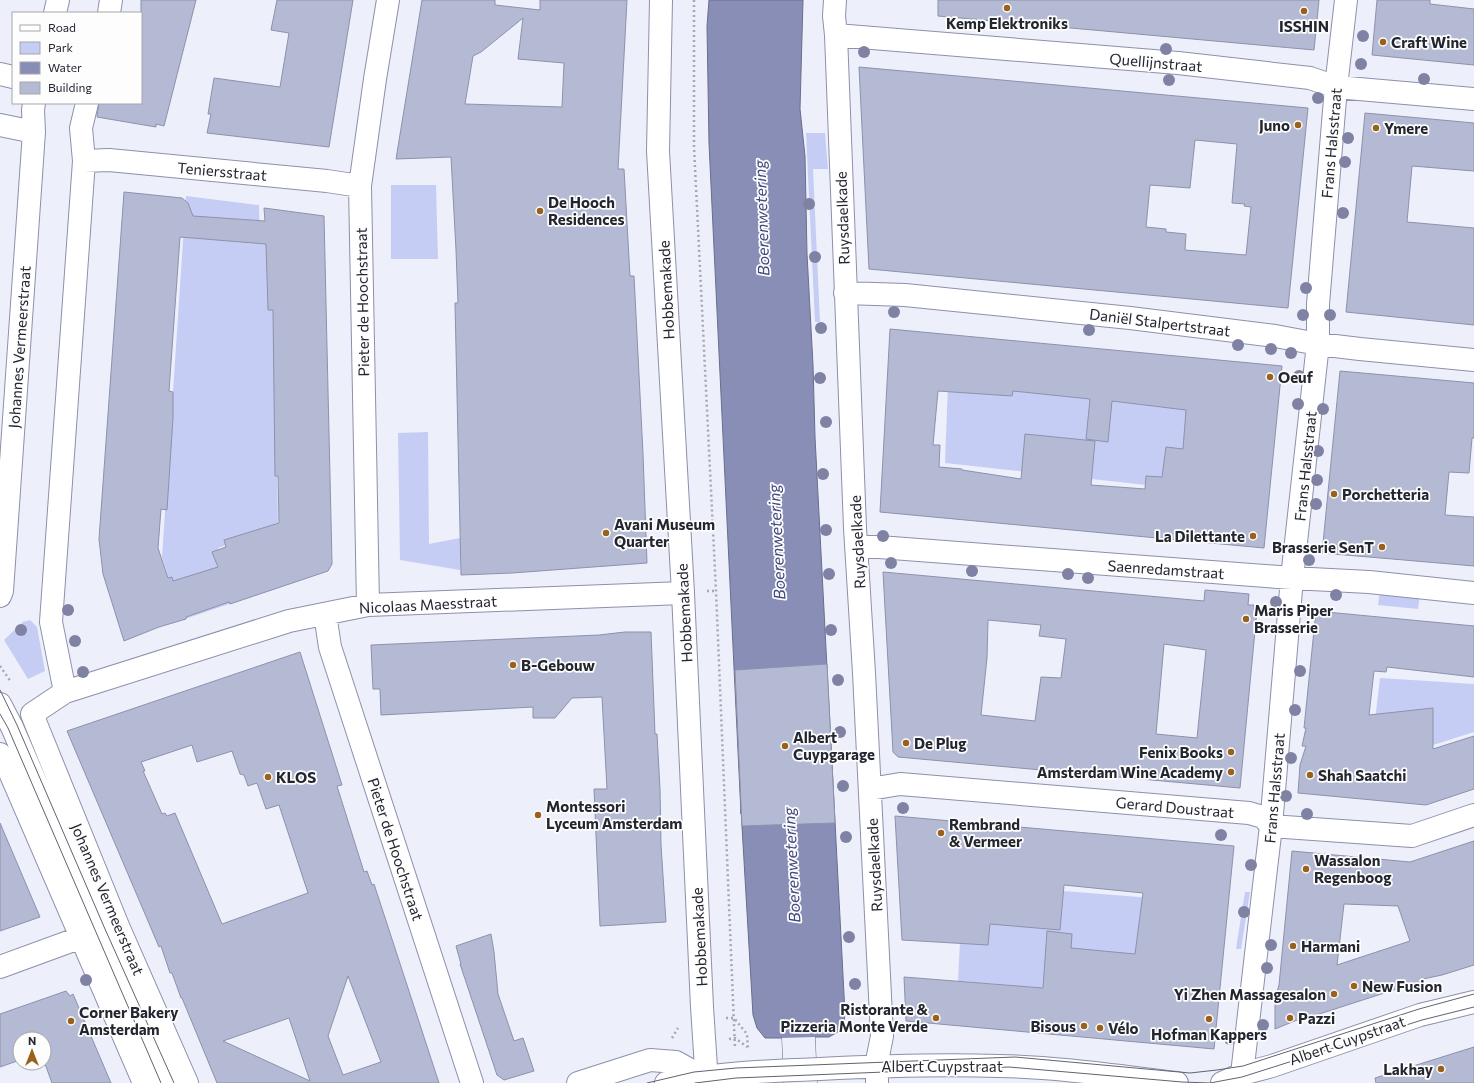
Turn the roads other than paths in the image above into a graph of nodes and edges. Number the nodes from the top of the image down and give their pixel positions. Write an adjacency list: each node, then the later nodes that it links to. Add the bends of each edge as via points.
1 (58, 0): 7 (street)
2 (111, 0): 8 (street)
3 (388, 0): 19 (street, Pieter de Hoochstraat)
4 (661, 0): 25 (street, Hobbemakade, via 658,151)
5 (834, 0): 9 (street, Ruysdaelkade)
6 (1346, 0): 12 (street, Frans Halsstraat)
7 (55, 12)
8 (109, 12)
9 (836, 36): 12 (street, Quellijnstraat, via 1178,63 1310,78); 20 (street, Ruysdaelkade)
10 (0, 74): 11 (street)
11 (12, 77)
12 (1336, 87): 13 (street, Quellijnstraat); 21 (street, Frans Halsstraat, via 1318,304)
13 (1474, 99)
14 (34, 104): 17 (street, Johannes Vermeerstraat)
15 (87, 104): 18 (street, via 81,128)
16 (0, 126): 17 (street)
17 (34, 132): 27 (street, Johannes Vermeerstraat)
18 (84, 161): 19 (street, Teniersstraat, via 108,160); 30 (street, via 51,622)
19 (360, 186): 28 (street, Pieter de Hoochstraat)
20 (845, 293): 21 (street, Daniël Stalpertstraat, via 905,295 1130,318 1275,336); 23 (street, Ruysdaelkade)
21 (1318, 344): 22 (street, Daniël Stalpertstraat); 24 (street, Frans Halsstraat)
22 (1474, 360)
23 (857, 547): 24 (street, Saenredamstraat); 34 (street, Ruysdaelkade)
24 (1292, 578): 26 (street, Saenredamstraat, via 1369,582); 36 (street, Frans Halsstraat)
25 (683, 593): 28 (street, Nicolaas Maesstraat); 42 (street, Hobbemakade)
26 (1474, 593)
27 (1, 594)
28 (368, 606): 29 (street, Nicolaas Maesstraat)
29 (325, 614): 30 (street, Nicolaas Maesstraat, via 289,621); 46 (street, Pieter de Hoochstraat, via 330,647)
30 (65, 692): 32 (street, Nicolaas Maesstraat)
31 (0, 704): 44 (street, Johannes Vermeerstraat)
32 (32, 714): 45 (street, Johannes Vermeerstraat, via 118,926)
33 (0, 754): 37 (street)
34 (870, 789): 36 (street, Gerard Doustraat, via 900,784 1249,814 1263,817); 41 (street, Ruysdaelkade, via 882,1036)
35 (1474, 815): 36 (street, Gerard Doustraat, via 1412,836)
36 (1271, 826): 40 (street, Frans Halsstraat)
37 (82, 937): 38 (street); 43 (street)
38 (0, 967)
39 (1474, 1002): 40 (street, Albert Cuypstraat, via 1420,1015)
40 (1242, 1074): 50 (street, Albert Cuypstraat)
41 (877, 1075): 42 (street, Albert Cuypstraat, via 818,1069 782,1070); 49 (street, Albert Cuypstraat, via 1000,1066)
42 (703, 1081): 47 (street, via 694,1072 676,1062 650,1060); 48 (street, Albert Cuypstraat)
43 (144, 1083)
44 (168, 1083)
45 (187, 1083)
46 (472, 1083)
47 (578, 1083)
48 (666, 1083)
49 (1177, 1083)
50 (1222, 1083)

